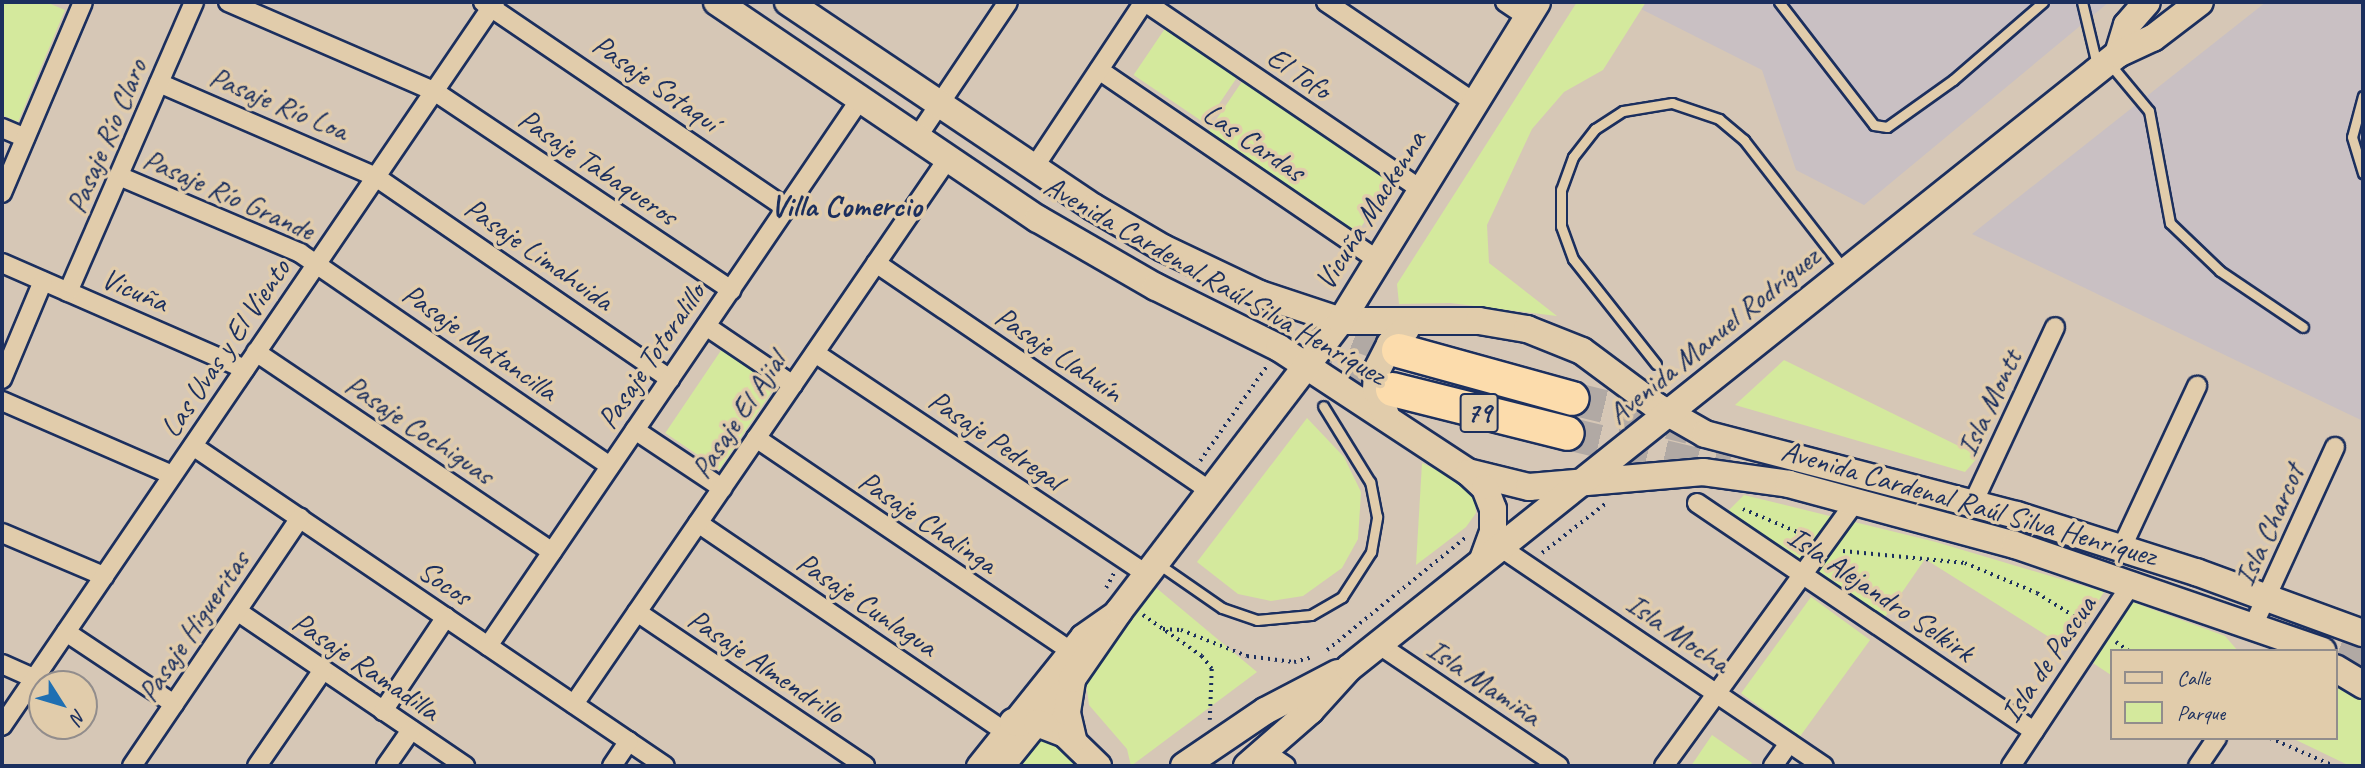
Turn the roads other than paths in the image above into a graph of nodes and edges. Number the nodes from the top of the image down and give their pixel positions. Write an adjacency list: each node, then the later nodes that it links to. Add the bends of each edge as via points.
1 (81, 2): 27 (street)
2 (229, 2): 20 (street, Pasaje Tabaqueros)
3 (717, 2): 22 (main road, Avenida Cardenal Raúl Silva Henríquez)
4 (788, 2): 24 (main road, Avenida Cardenal Raúl Silva Henríquez)
5 (1008, 2): 24 (street)
6 (1145, 2): 18 (street); 33 (street, El Tofo)
7 (1326, 2): 23 (street)
8 (1505, 2): 16 (street)
9 (1779, 2): 10 (lane, via 1874,125 1887,127 1953,80)
10 (2043, 2)
11 (2082, 2): 17 (lane)
12 (2147, 2): 17 (main road, via 2127,25)
13 (2200, 2): 17 (main road, Avenida Manuel Rodríguez, via 2159,34)
14 (490, 3): 20 (street, Las Uvas y El Viento); 35 (street, Pasaje Sotaquí)
15 (188, 4): 19 (street, Pasaje Río Claro)
16 (1532, 9): 23 (main road, Vicuña Mackenna)
17 (2108, 62): 40 (main road, Avenida Manuel Rodríguez); 47 (lane, via 2149,111 2170,223 2220,271)
18 (1099, 70): 29 (street); 36 (street, Las Cardas)
19 (159, 83): 31 (street, Pasaje Río Claro); 32 (street, Pasaje Río Loa)
20 (434, 91): 32 (street, Las Uvas y El Viento); 42 (street, Pasaje Tabaqueros)
21 (2363, 96): 30 (lane, via 2352,137)
22 (861, 98): 26 (main road, Avenida Cardenal Raúl Silva Henríquez); 35 (street, Pasaje Totoralillo)
23 (1475, 103): 33 (main road, Vicuña Mackenna)
24 (939, 106): 26 (street); 29 (main road, Avenida Cardenal Raúl Silva Henríquez)
25 (2, 128): 27 (street)
26 (918, 136): 28 (main road, Avenida Cardenal Raúl Silva Henríquez)
27 (25, 138): 34 (street)
28 (949, 157): 38 (street, Pasaje El Ajial); 51 (main road, Avenida Cardenal Raúl Silva Henríquez, via 1097,254)
29 (1032, 169): 44 (main road, Avenida Cardenal Raúl Silva Henríquez, via 1139,235 1229,281)
30 (2363, 173)
31 (119, 176): 39 (street, Pasaje Río Grande, via 284,245); 43 (street, Pasaje Río Claro)
32 (376, 177): 39 (street, Las Uvas y El Viento); 55 (street, Pasaje Limahuida)
33 (1422, 190): 36 (main road, Vicuña Mackenna)
34 (2, 193)
35 (786, 208): 42 (street, Pasaje Totoralillo)
36 (1378, 261): 44 (main road, Vicuña Mackenna)
37 (2, 263): 41 (street, Vicuña)
38 (876, 263): 50 (street, Pasaje El Ajial); 73 (street, Pasaje Llahuín)
39 (317, 264): 49 (street, Las Uvas y El Viento); 68 (street, Pasaje Matancilla)
40 (1846, 271): 52 (lane, via 1744,140 1719,119 1672,103 1623,111 1595,129 1573,157 1561,190 1561,226 1573,259); 62 (main road, Avenida Manuel Rodríguez)
41 (43, 281): 43 (street, Vicuña); 54 (street)
42 (730, 289): 45 (street, Pasaje Totoralillo)
43 (68, 292): 53 (street, Vicuña)
44 (1340, 321): 48 (main road, Avenida Cardenal Raúl Silva Henríquez); 51 (main road, Vicuña Mackenna)
45 (706, 326): 55 (street, Pasaje Totoralillo); 56 (street)
46 (2055, 327): 76 (street, Isla Montt)
47 (2302, 327)
48 (1405, 337): 58 (highway, 79); 60 (main road, via 1390,344 1377,370 1376,390); 62 (main road, Avenida Cardenal Raúl Silva Henríquez, via 1479,321 1550,337 1591,357)
49 (256, 352): 53 (street, Las Uvas y El Viento); 81 (street, Pasaje Cochiguas)
50 (815, 353): 56 (street, Pasaje El Ajial); 83 (street, Pasaje Pedregal)
51 (1306, 365): 60 (main road, Avenida Cardenal Raúl Silva Henríquez); 73 (main road, Vicuña Mackenna)
52 (1656, 365)
53 (245, 369): 66 (street, Las Uvas y El Viento)
54 (2, 379)
55 (670, 379): 63 (street, Pasaje Totoralillo)
56 (793, 385): 65 (street, Pasaje El Ajial)
57 (2197, 386): 80 (street)
58 (1572, 398)
59 (2, 401): 70 (street)
60 (1390, 404): 64 (highway, 79); 69 (main road, Avenida Cardenal Raúl Silva Henríquez)
61 (1323, 406): 83 (lane, via 1370,482 1377,517 1371,552 1342,597 1302,618 1256,620 1222,608)
62 (1668, 413): 71 (main road, Avenida Manuel Rodríguez); 76 (main road, Avenida Cardenal Raúl Silva Henríquez, via 1726,441)
63 (635, 430): 68 (street, Pasaje Totoralillo); 72 (street)
64 (1567, 433)
65 (756, 438): 72 (street, Pasaje El Ajial); 101 (street, Pasaje Chalinga)
66 (193, 446): 70 (street, Las Uvas y El Viento); 77 (street, Socos)
67 (2336, 447): 87 (street, Isla Charcot)
68 (610, 466): 81 (street, Pasaje Totoralillo)
69 (1468, 472): 71 (main road, Avenida Cardenal Raúl Silva Henríquez, via 1517,486); 82 (main road, via 1485,488 1493,509)
70 (172, 475): 85 (street, Las Uvas y El Viento)
71 (1577, 486): 74 (main road, Avenida Cardenal Raúl Silva Henríquez, via 1644,475 1703,472 1761,478); 82 (main road, Avenida Manuel Rodríguez)
72 (722, 488): 78 (street, Pasaje El Ajial)
73 (1210, 491): 83 (main road, Vicuña Mackenna)
74 (1856, 501): 84 (street); 86 (main road, Avenida Cardenal Raúl Silva Henríquez)
75 (1697, 503): 84 (street, Isla Alejandro Selkirk)
76 (1973, 503): 80 (main road, Avenida Cardenal Raúl Silva Henríquez)
77 (300, 518): 88 (street, Pasaje Higueritas); 92 (street, Socos)
78 (698, 523): 90 (street, Pasaje El Ajial); 118 (street, Pasaje Cunlagua)
79 (2, 533): 85 (street)
80 (2122, 547): 87 (main road, Avenida Cardenal Raúl Silva Henríquez)
81 (552, 552): 98 (street, Pasaje Totoralillo)
82 (1491, 555): 97 (main road, Avenida Manuel Rodríguez); 113 (street, Isla Mocha)
83 (1152, 568): 89 (main road, Vicuña Mackenna)
84 (1802, 575): 113 (street); 120 (street, Isla Alejandro Selkirk)
85 (104, 576): 95 (street, Las Uvas y El Viento)
86 (2133, 582): 94 (main road, Avenida Cardenal Raúl Silva Henríquez); 120 (street, Isla de Pascua)
87 (2268, 597): 91 (main road, Avenida Cardenal Raúl Silva Henríquez); 94 (street, Isla Charcot)
88 (237, 611): 108 (street, Pasaje Ramadilla); 114 (street, Pasaje Higueritas)
89 (1119, 611): 101 (street, Vicuña Mackenna, via 1096,623); 110 (main road, Vicuña Mackenna)
90 (637, 612): 115 (street, Pasaje El Ajial); 132 (street, Pasaje Almendrillo)
91 (2311, 612): 93 (main road, Avenida Cardenal Raúl Silva Henríquez); 96 (main road, Avenida Cardenal Raúl Silva Henríquez)
92 (446, 617): 98 (street, Socos); 116 (street)
93 (2363, 617)
94 (2253, 626): 99 (main road, Avenida Cardenal Raúl Silva Henríquez)
95 (66, 632): 107 (street, Las Uvas y El Viento); 114 (street)
96 (2363, 633)
97 (1378, 644): 105 (main road, Avenida Manuel Rodríguez); 137 (street, Isla Mamiña)
98 (488, 646): 115 (street, Socos)
99 (2289, 646): 100 (main road, Avenida Cardenal Raúl Silva Henríquez)
100 (2309, 649)
101 (1069, 650): 118 (street, Vicuña Mackenna)
102 (2337, 656): 104 (main road)
103 (2, 664): 109 (street)
104 (2363, 665)
105 (1349, 668): 125 (main road, Avenida Manuel Rodríguez); 136 (main road, Avenida Manuel Rodríguez, via 1265,711)
106 (2337, 669): 111 (main road)
107 (40, 670)
108 (323, 670): 116 (street, Pasaje Ramadilla); 127 (street)
109 (28, 675)
110 (1072, 679): 118 (street, Vicuña Mackenna); 121 (main road, via 1067,712)
111 (2363, 685)
112 (28, 687): 117 (street, Las Uvas y El Viento)
113 (1716, 693): 124 (street, Isla Mocha); 138 (street)
114 (174, 704): 126 (street, Pasaje Higueritas)
115 (574, 704): 123 (street, Socos)
116 (383, 711): 119 (street, Pasaje Ramadilla)
117 (2, 726)
118 (1018, 726): 121 (main road); 133 (street, Vicuña Mackenna); 134 (street, Vicuña Mackenna)
119 (411, 730): 128 (street); 129 (street, Pasaje Ramadilla)
120 (2034, 731): 141 (street, Isla de Pascua)
121 (1073, 739): 135 (main road)
122 (2216, 740): 142 (street)
123 (629, 741): 130 (street); 131 (street, Socos)
124 (1789, 743): 139 (street); 140 (street, Isla Mocha)
125 (1266, 762)
126 (132, 766)
127 (257, 766)
128 (386, 766)
129 (465, 766)
130 (612, 766)
131 (665, 766)
132 (865, 766)
133 (978, 766)
134 (1002, 766)
135 (1098, 766)
136 (1184, 766)
137 (1559, 766)
138 (1664, 766)
139 (1773, 766)
140 (1824, 766)
141 (2011, 766)
142 (2198, 766)

